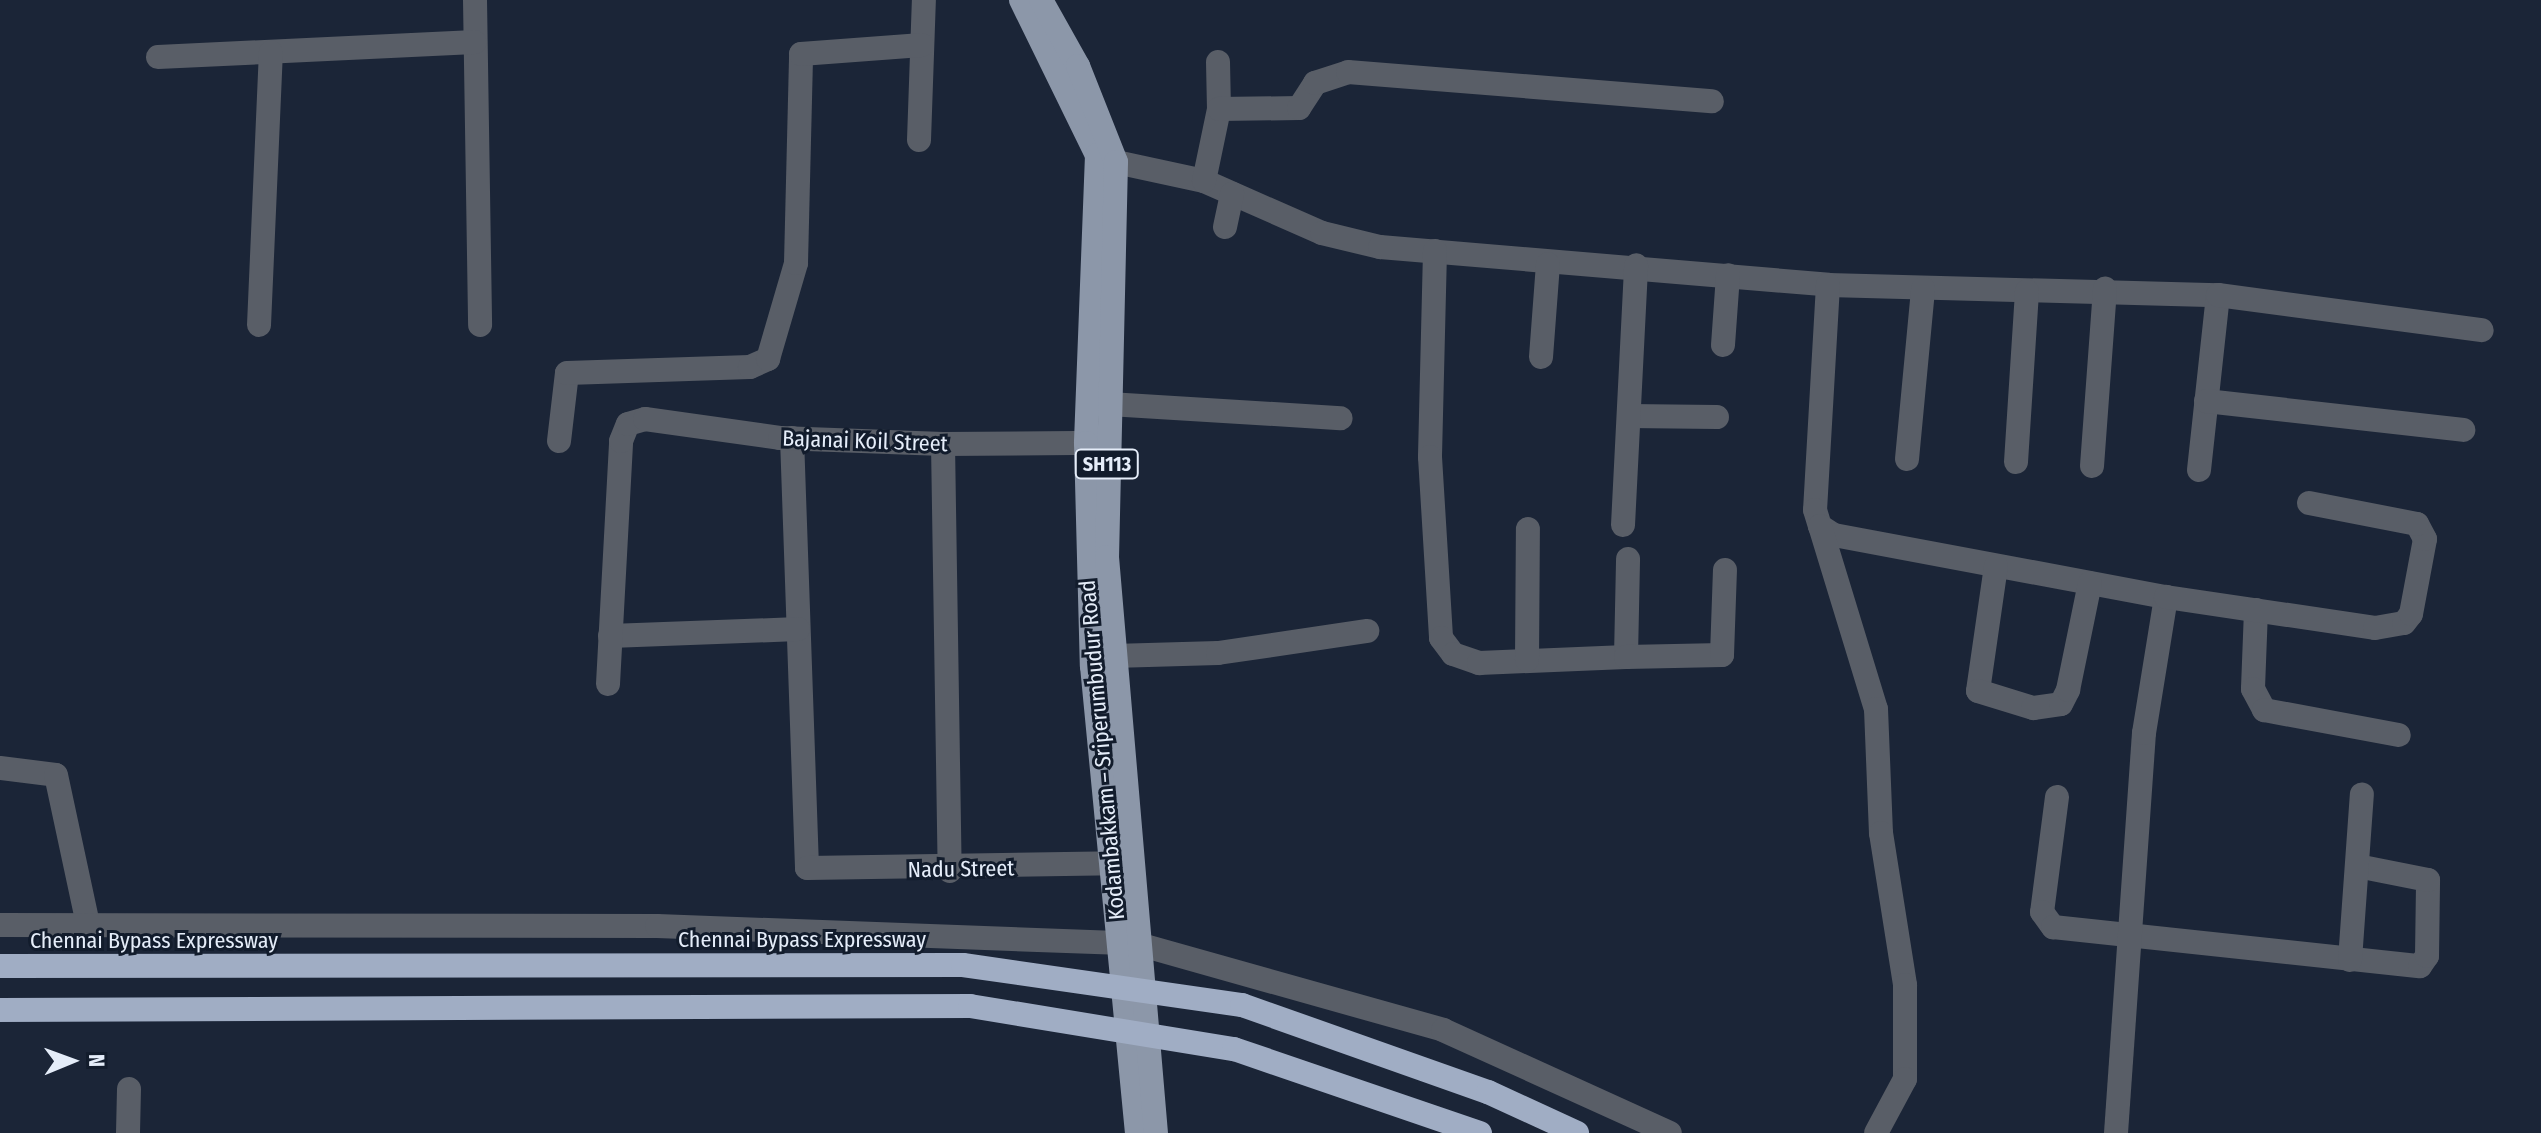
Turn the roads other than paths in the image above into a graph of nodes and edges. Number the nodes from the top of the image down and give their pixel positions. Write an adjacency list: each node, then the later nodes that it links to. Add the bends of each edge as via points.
1 (475, 0): 5 (street)
2 (924, 0): 6 (street)
3 (1021, 0): 39 (main road, Kodambakkam – Sriperumbudur Road / SH113, via 1097,155)
4 (1041, 0): 13 (main road, Kodambakkam – Sriperumbudur Road / SH113, via 1078,66)
5 (475, 42): 7 (street); 27 (street)
6 (922, 45): 12 (street); 38 (street, via 801,54 796,263 768,359 750,367 567,373)
7 (271, 52): 8 (street); 26 (street)
8 (158, 57)
9 (1218, 62): 11 (street)
10 (1712, 101): 11 (street, via 1348,72 1315,83 1299,108)
11 (1219, 109): 14 (street)
12 (919, 140)
13 (1116, 162): 14 (street); 32 (main road, Kodambakkam – Sriperumbudur Road / SH113)
14 (1204, 181): 15 (street)
15 (1232, 194): 16 (street); 17 (street, via 1322,233)
16 (1225, 227)
17 (1435, 251): 18 (street); 60 (street, via 1430,457 1441,638 1453,654 1479,663)
18 (1548, 264): 19 (street); 30 (street)
19 (1636, 265): 20 (street); 33 (street)
20 (1728, 275): 21 (street); 29 (street)
21 (1828, 285): 23 (street); 47 (street, via 1815,510)
22 (2105, 288): 24 (street); 25 (street); 43 (street)
23 (1923, 289): 24 (street); 41 (street)
24 (2027, 291): 42 (street)
25 (2218, 295): 28 (street); 31 (street)
26 (259, 325)
27 (480, 325)
28 (2482, 330)
29 (1723, 345)
30 (1541, 357)
31 (2206, 401): 36 (street); 44 (street)
32 (1109, 404): 35 (street); 39 (main road, Kodambakkam – Sriperumbudur Road / SH113)
33 (1629, 416): 34 (street); 46 (street)
34 (1717, 417)
35 (1341, 418)
36 (2463, 430)
37 (792, 438): 40 (street, Bajanai Koil Street); 55 (street); 57 (street, Bajanai Koil Street, via 645,419 628,424 621,441)
38 (559, 441)
39 (1096, 443): 40 (street, Bajanai Koil Street); 58 (main road, Kodambakkam – Sriperumbudur Road / SH113); 66 (main road, Kodambakkam – Sriperumbudur Road / SH113, via 1092,666)
40 (943, 444): 68 (street)
41 (1907, 459)
42 (2016, 462)
43 (2092, 466)
44 (2199, 470)
45 (2309, 503): 54 (street, via 2417,524 2425,539 2411,614 2404,623 2375,628)
46 (1623, 525)
47 (1820, 526): 50 (street, via 1834,535); 83 (street, via 1876,709 1881,833 1905,985 1905,1079)
48 (1528, 529): 60 (street)
49 (1628, 559): 59 (street)
50 (1996, 566): 52 (street); 52 (street, via 1978,691 2033,708 2061,704 2068,690)
51 (1725, 570): 59 (street, via 1722,655)
52 (2090, 583): 53 (street)
53 (2166, 597): 54 (street); 71 (street, via 2144,733)
54 (2256, 610): 62 (street, via 2253,689 2264,710)
55 (798, 629): 57 (street); 68 (street, Nadu Street, via 807,868)
56 (1367, 631): 58 (street, via 1218,653)
57 (610, 636): 61 (street)
58 (1113, 656): 72 (main road, Kodambakkam – Sriperumbudur Road / SH113)
59 (1626, 657): 60 (street)
60 (1527, 660)
61 (608, 684)
62 (2399, 735)
63 (0, 768): 69 (street, via 56,775)
64 (2362, 794): 67 (street)
65 (2057, 797): 71 (street, via 2045,920)
66 (1114, 863): 68 (street, Nadu Street); 72 (main road, Kodambakkam – Sriperumbudur Road / SH113)
67 (2357, 866): 73 (street); 73 (street, via 2423,876 2433,890 2420,966)
68 (950, 871)
69 (88, 924): 70 (street); 72 (street, via 657,926)
70 (0, 925)
71 (2125, 931): 73 (street); 84 (street)
72 (1127, 944): 78 (main road, Kodambakkam – Sriperumbudur Road / SH113); 79 (main road, Kodambakkam – Sriperumbudur Road / SH113); 82 (street, via 1443,1030)
73 (2350, 960)
74 (0, 966): 81 (highway, Chennai Bypass Expressway, via 963,965 1242,1005 1488,1092)
75 (0, 1010): 80 (highway, via 970,1006 1234,1049)
76 (129, 1089): 77 (street)
77 (128, 1133)
78 (1137, 1133)
79 (1156, 1133)
80 (1480, 1133)
81 (1577, 1133)
82 (1670, 1133)
83 (1876, 1133)
84 (2116, 1133)

